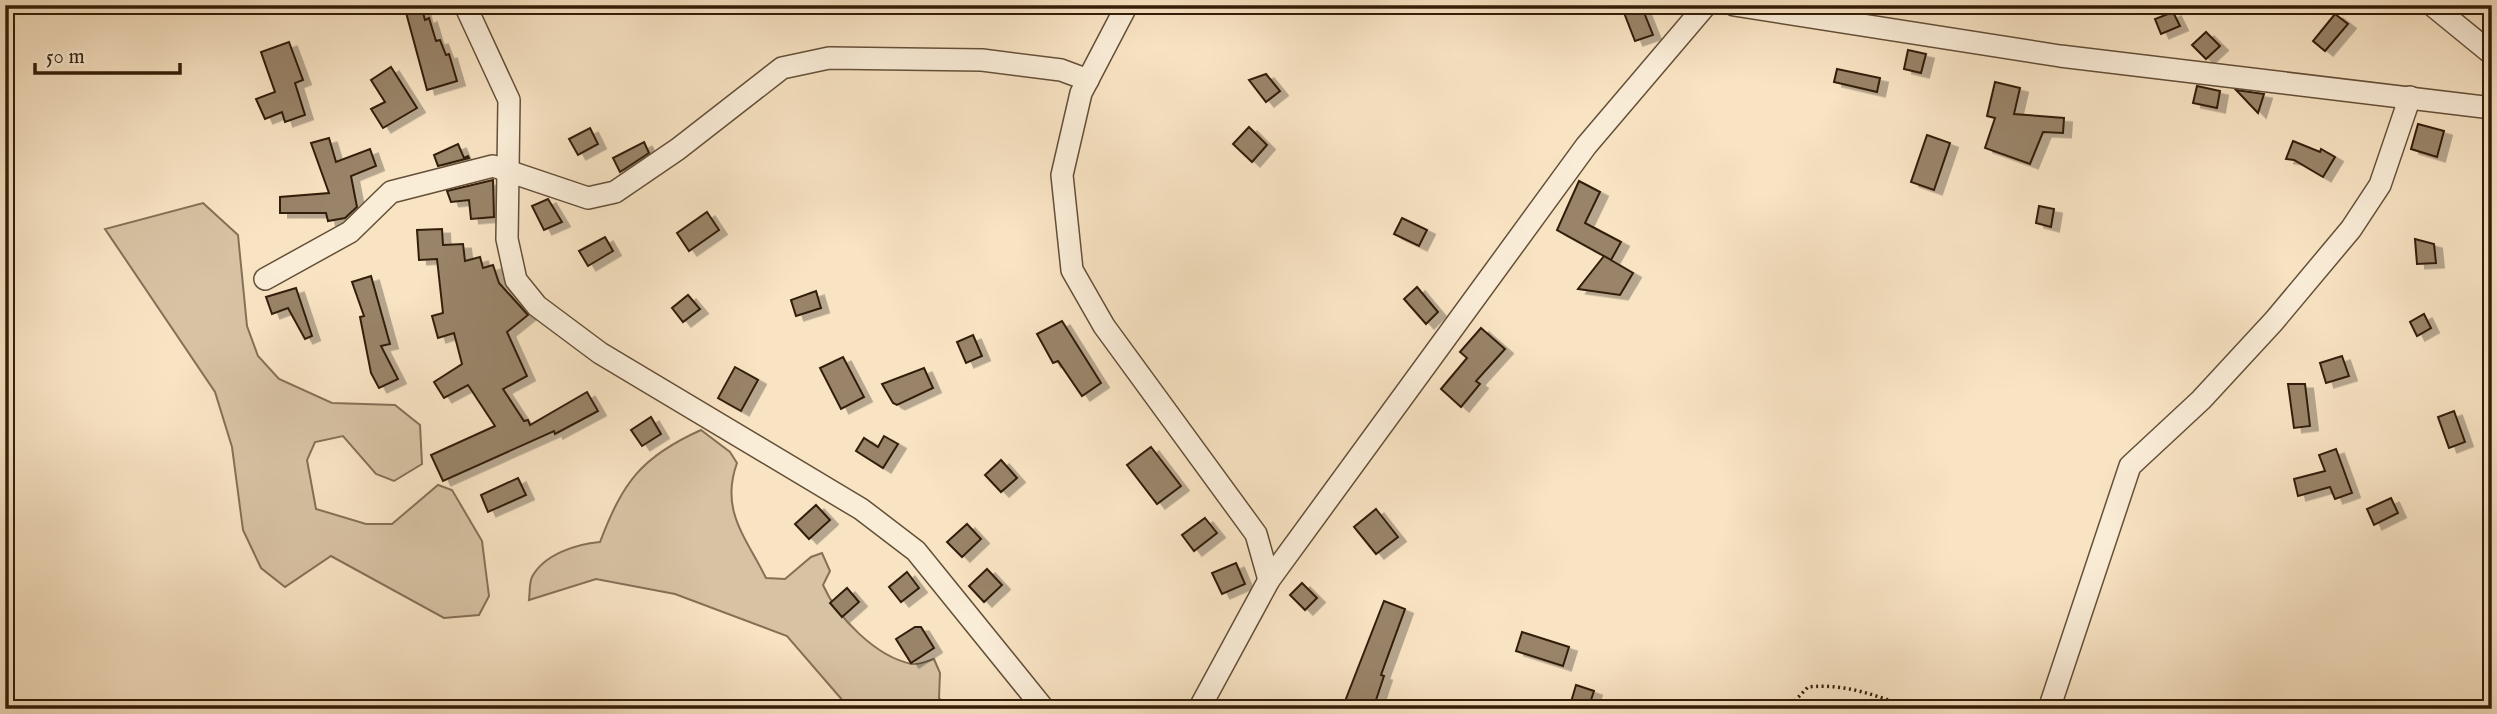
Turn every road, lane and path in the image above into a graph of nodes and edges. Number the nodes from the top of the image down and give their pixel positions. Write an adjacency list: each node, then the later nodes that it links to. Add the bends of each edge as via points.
1 (465, 5): 10 (street, via 509,100)
2 (1127, 5): 7 (street)
3 (1706, 5): 12 (street, via 1586,146)
4 (1734, 5): 8 (street, via 2060,56)
5 (2432, 5): 6 (street)
6 (2492, 54)
7 (1088, 80): 10 (street, via 1061,70 982,60 829,58 782,68 615,192 588,198); 12 (street, via 1062,175 1072,270 1104,326 1256,534)
8 (2410, 97): 9 (street); 17 (street, via 2380,185 2351,229 2201,400 2130,466)
9 (2492, 108)
10 (510, 170): 11 (street, via 493,166 391,192 350,232); 13 (street, via 507,239 516,280 537,306 600,353 861,509 916,551)
11 (265, 279)
12 (1269, 580): 14 (street)
13 (1044, 709)
14 (1199, 709)
15 (1787, 709): 16 (path, via 1808,687 1832,684)
16 (1913, 709)
17 (2049, 709)

